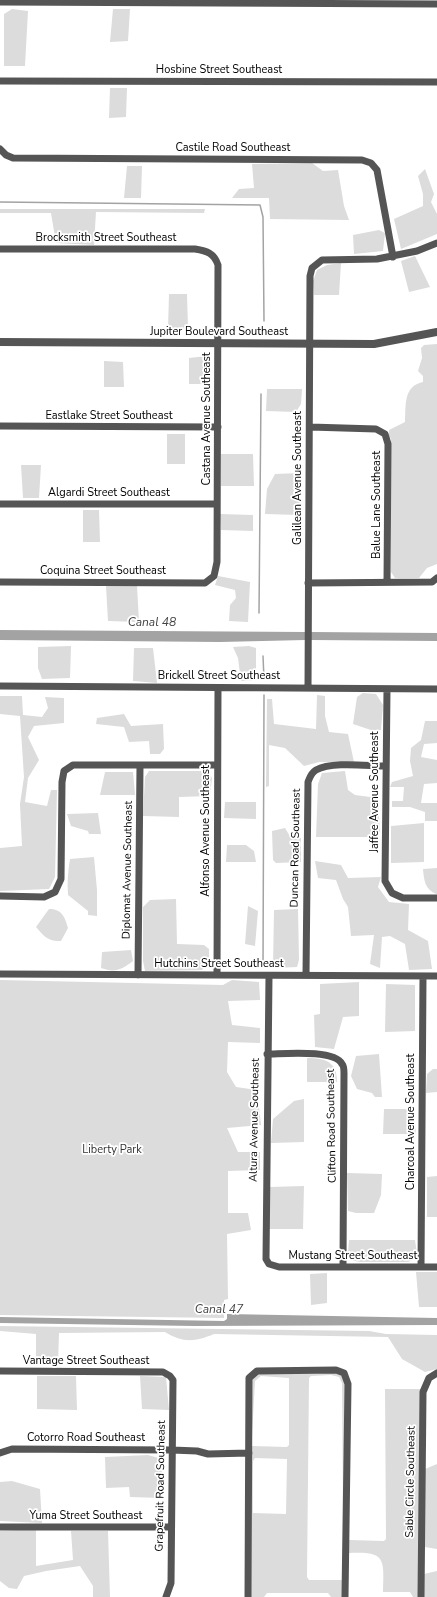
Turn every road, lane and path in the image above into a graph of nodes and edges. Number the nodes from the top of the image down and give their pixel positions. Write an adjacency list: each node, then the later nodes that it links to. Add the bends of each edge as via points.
1 (0, 2): 2 (street)
2 (437, 4)
3 (0, 81): 4 (street, Hosbine Street Southeast)
4 (437, 82)
5 (0, 149): 9 (street, Castile Road Southeast, via 13,158 362,160 371,163 378,170)
6 (437, 243): 9 (street)
7 (0, 249): 8 (street, Brocksmith Street Southeast, via 195,249 206,250)
8 (211, 254): 12 (street, Castana Avenue Southeast, via 216,258 218,265)
9 (393, 257): 13 (street, Galilean Avenue Southeast, via 329,259 322,260 312,268)
10 (437, 332): 13 (street, Jupiter Boulevard Southeast, via 374,344)
11 (0, 342): 12 (street, Jupiter Boulevard Southeast)
12 (218, 343): 13 (street, Jupiter Boulevard Southeast); 15 (street, Castana Avenue Southeast)
13 (310, 344): 16 (street, Galilean Avenue Southeast)
14 (0, 426): 15 (street, Eastlake Street Southeast)
15 (218, 427): 18 (street, Castana Avenue Southeast)
16 (310, 427): 22 (street, Balue Lane Southeast, via 376,429 385,434 388,444); 23 (street, Galilean Avenue Southeast)
17 (0, 504): 18 (street, Algardi Street Southeast)
18 (218, 504): 21 (street, Castana Avenue Southeast, via 217,562 214,576)
19 (437, 578): 22 (street, via 432,582)
20 (0, 582): 21 (street, Coquina Street Southeast)
21 (205, 582)
22 (387, 582): 23 (street)
23 (308, 584): 26 (street, Galilean Avenue Southeast)
24 (0, 686): 25 (street, Brickell Street Southeast)
25 (218, 688): 26 (street, Brickell Street Southeast); 29 (street, Alfonso Avenue Southeast)
26 (308, 688): 27 (street, Brickell Street Southeast)
27 (387, 689): 28 (street, Brickell Street Southeast); 31 (street, Jaffee Avenue Southeast)
28 (437, 689)
29 (217, 765): 30 (street); 36 (street, Alfonso Avenue Southeast)
30 (140, 766): 32 (street, via 73,765 64,771 60,879 55,892 44,897); 35 (street, Diplomat Avenue Southeast)
31 (386, 766): 33 (street, Jaffee Avenue Southeast, via 385,881 392,893 403,898); 37 (street, Duncan Road Southeast, via 330,765 315,770 310,775)
32 (0, 896)
33 (437, 898)
34 (0, 974): 35 (street, Hutchins Street Southeast)
35 (138, 975): 36 (street, Hutchins Street Southeast)
36 (217, 975): 38 (street, Hutchins Street Southeast)
37 (306, 975): 38 (street, Hutchins Street Southeast); 40 (street, Hutchins Street Southeast)
38 (269, 976): 41 (street, Altura Avenue Southeast)
39 (437, 976): 40 (street, Hutchins Street Southeast)
40 (423, 977): 44 (street, Charcoal Avenue Southeast)
41 (267, 1054): 42 (street, Altura Avenue Southeast, via 265,1253); 43 (street, Clifton Road Southeast, via 324,1054 342,1063)
42 (269, 1264): 43 (street, Mustang Street Southeast, via 279,1267)
43 (343, 1267): 44 (street, Mustang Street Southeast)
44 (421, 1267): 45 (street, Mustang Street Southeast)
45 (437, 1267)
46 (0, 1371): 48 (street, Vantage Street Southeast, via 164,1372)
47 (437, 1373): 57 (street, Sable Circle Southeast, via 429,1378 423,1392)
48 (170, 1376): 49 (street, Grapefruit Road Southeast, via 173,1380)
49 (172, 1450): 50 (street, Cotorro Road Southeast, via 12,1449); 51 (street, Cotorro Road Southeast, via 208,1454); 53 (street, Grapefruit Road Southeast)
50 (0, 1453)
51 (249, 1453): 55 (street); 56 (street, via 249,1378 257,1371 336,1370 344,1373 348,1384)
52 (0, 1527): 53 (street, Yuma Street Southeast)
53 (171, 1527): 54 (street, Grapefruit Road Southeast, via 171,1583)
54 (166, 1597)
55 (248, 1597)
56 (345, 1597)
57 (421, 1597)

